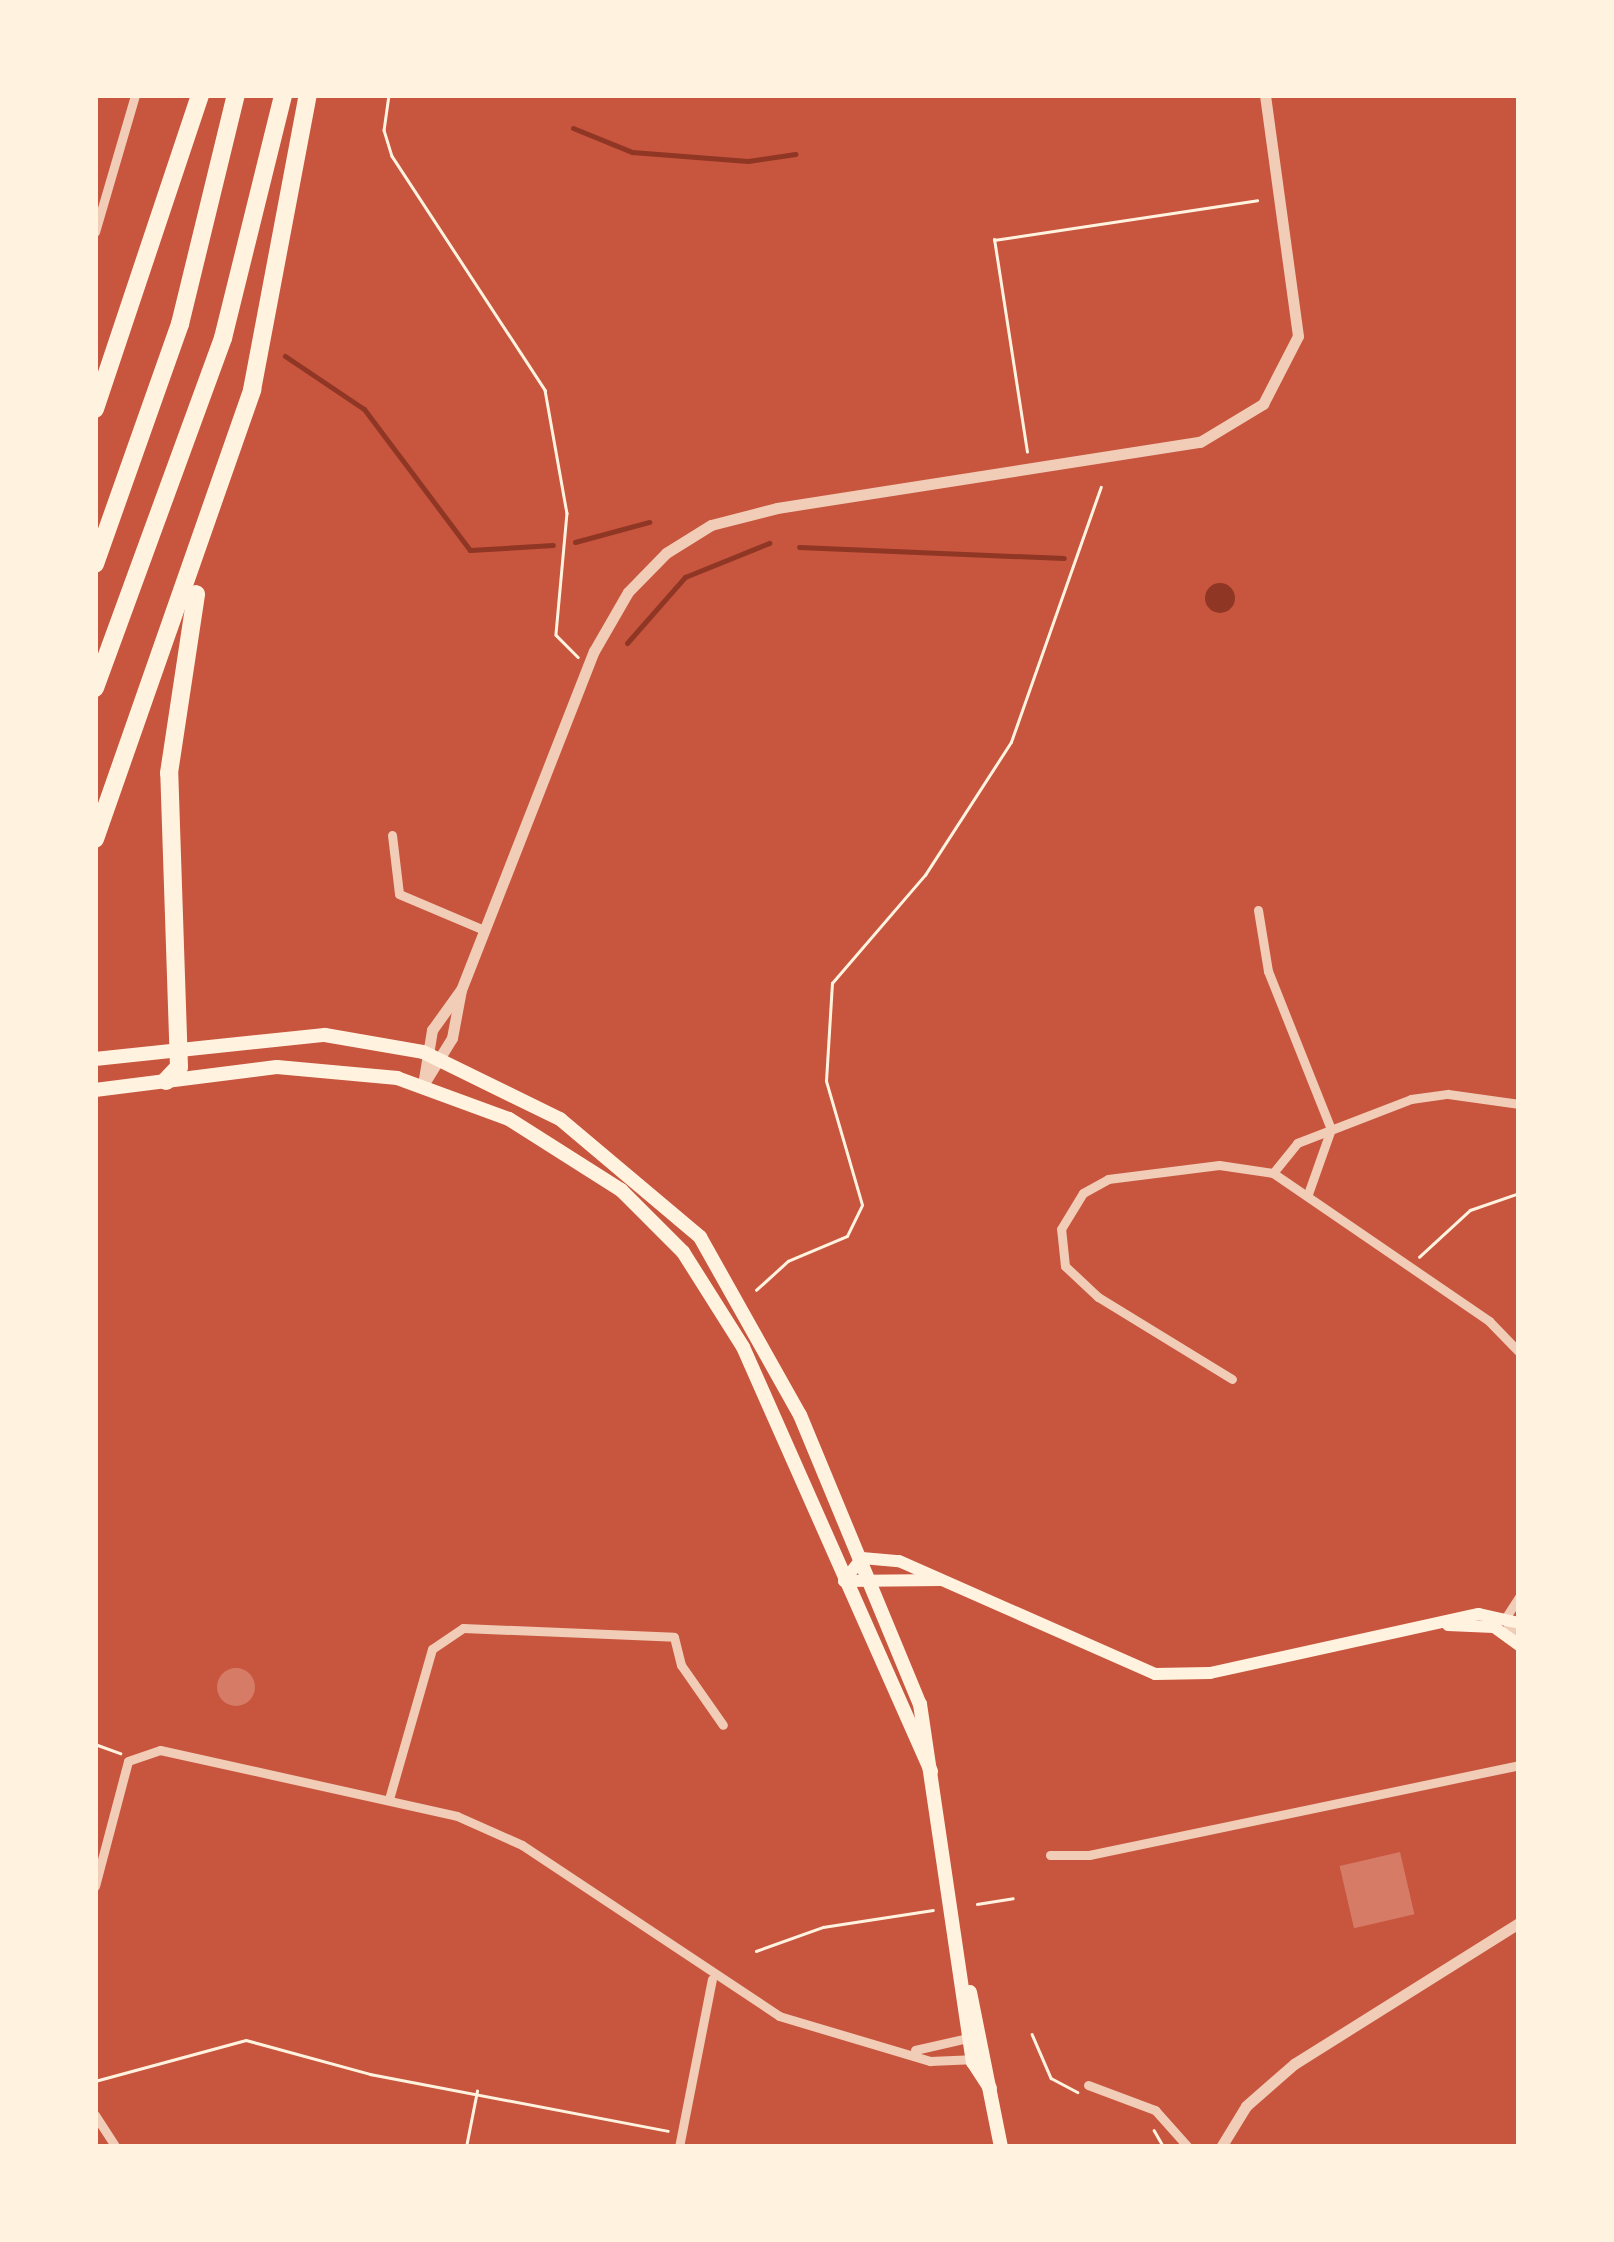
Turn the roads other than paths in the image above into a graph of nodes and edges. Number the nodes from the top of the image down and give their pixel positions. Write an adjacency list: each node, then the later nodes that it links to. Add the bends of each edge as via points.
1 (136, 95): 7 (street)
2 (200, 95): 8 (highway)
3 (236, 95): 10 (highway, via 180,324)
4 (283, 95): 11 (highway, via 223,338)
5 (308, 95): 9 (highway, via 279,276)
6 (1268, 95): 15 (street, via 1298,336 1277,388 1246,420 1200,442 711,525 666,554 613,615)
7 (95, 232)
8 (96, 408)
9 (218, 502): 13 (highway); 17 (highway, via 190,615 169,772)
10 (95, 564)
11 (95, 688)
12 (392, 835): 15 (street, via 400,894)
13 (95, 838)
14 (1258, 910): 25 (street, via 1268,971)
15 (484, 930): 16 (street)
16 (460, 990): 18 (street); 20 (street)
17 (179, 1048): 18 (main road, via 325,1035); 19 (main road); 21 (highway, via 180,1067)
18 (423, 1052): 20 (main road); 22 (street)
19 (95, 1059)
20 (444, 1060): 22 (street); 30 (main road, via 597,1144 700,1236 763,1340)
21 (166, 1081): 22 (main road, via 324,1068); 23 (main road)
22 (423, 1086): 32 (main road, via 510,1119 584,1164 683,1252 743,1347)
23 (95, 1090)
24 (1519, 1104): 25 (street, via 1434,1094)
25 (1330, 1129): 26 (street, via 1297,1143); 27 (street)
26 (1272, 1173): 27 (street); 29 (street, via 1218,1165 1108,1179 1084,1193 1061,1229 1066,1266 1080,1284)
27 (1308, 1194): 28 (street)
28 (1519, 1352)
29 (1232, 1379)
30 (862, 1558): 31 (main road); 32 (main road); 33 (main road)
31 (940, 1580): 33 (main road); 35 (main road, via 1156,1674 1210,1673 1446,1624)
32 (844, 1581): 33 (main road); 38 (main road)
33 (872, 1586): 38 (main road, via 925,1718)
34 (1519, 1596): 35 (street)
35 (1515, 1630)
36 (724, 1725): 39 (street, via 682,1665 674,1637 463,1628 432,1649)
37 (1519, 1765): 40 (street, via 1089,1855)
38 (931, 1772): 44 (main road)
39 (390, 1799): 41 (street, via 131,1756); 43 (street, via 522,1845)
40 (1050, 1855)
41 (95, 1886)
42 (1519, 1922): 56 (street, via 1284,2071)
43 (712, 1979): 47 (street, via 779,2016); 53 (street)
44 (969, 1990): 45 (main road); 46 (main road)
45 (968, 2034): 46 (street); 47 (street); 48 (main road)
46 (988, 2047): 48 (street); 50 (main road)
47 (915, 2050): 48 (street, via 937,2062)
48 (972, 2062): 50 (main road)
49 (1088, 2085): 55 (street, via 1156,2110)
50 (990, 2088): 54 (main road)
51 (95, 2115): 52 (street)
52 (116, 2147)
53 (679, 2147)
54 (1001, 2147)
55 (1188, 2147)
56 (1221, 2147)

